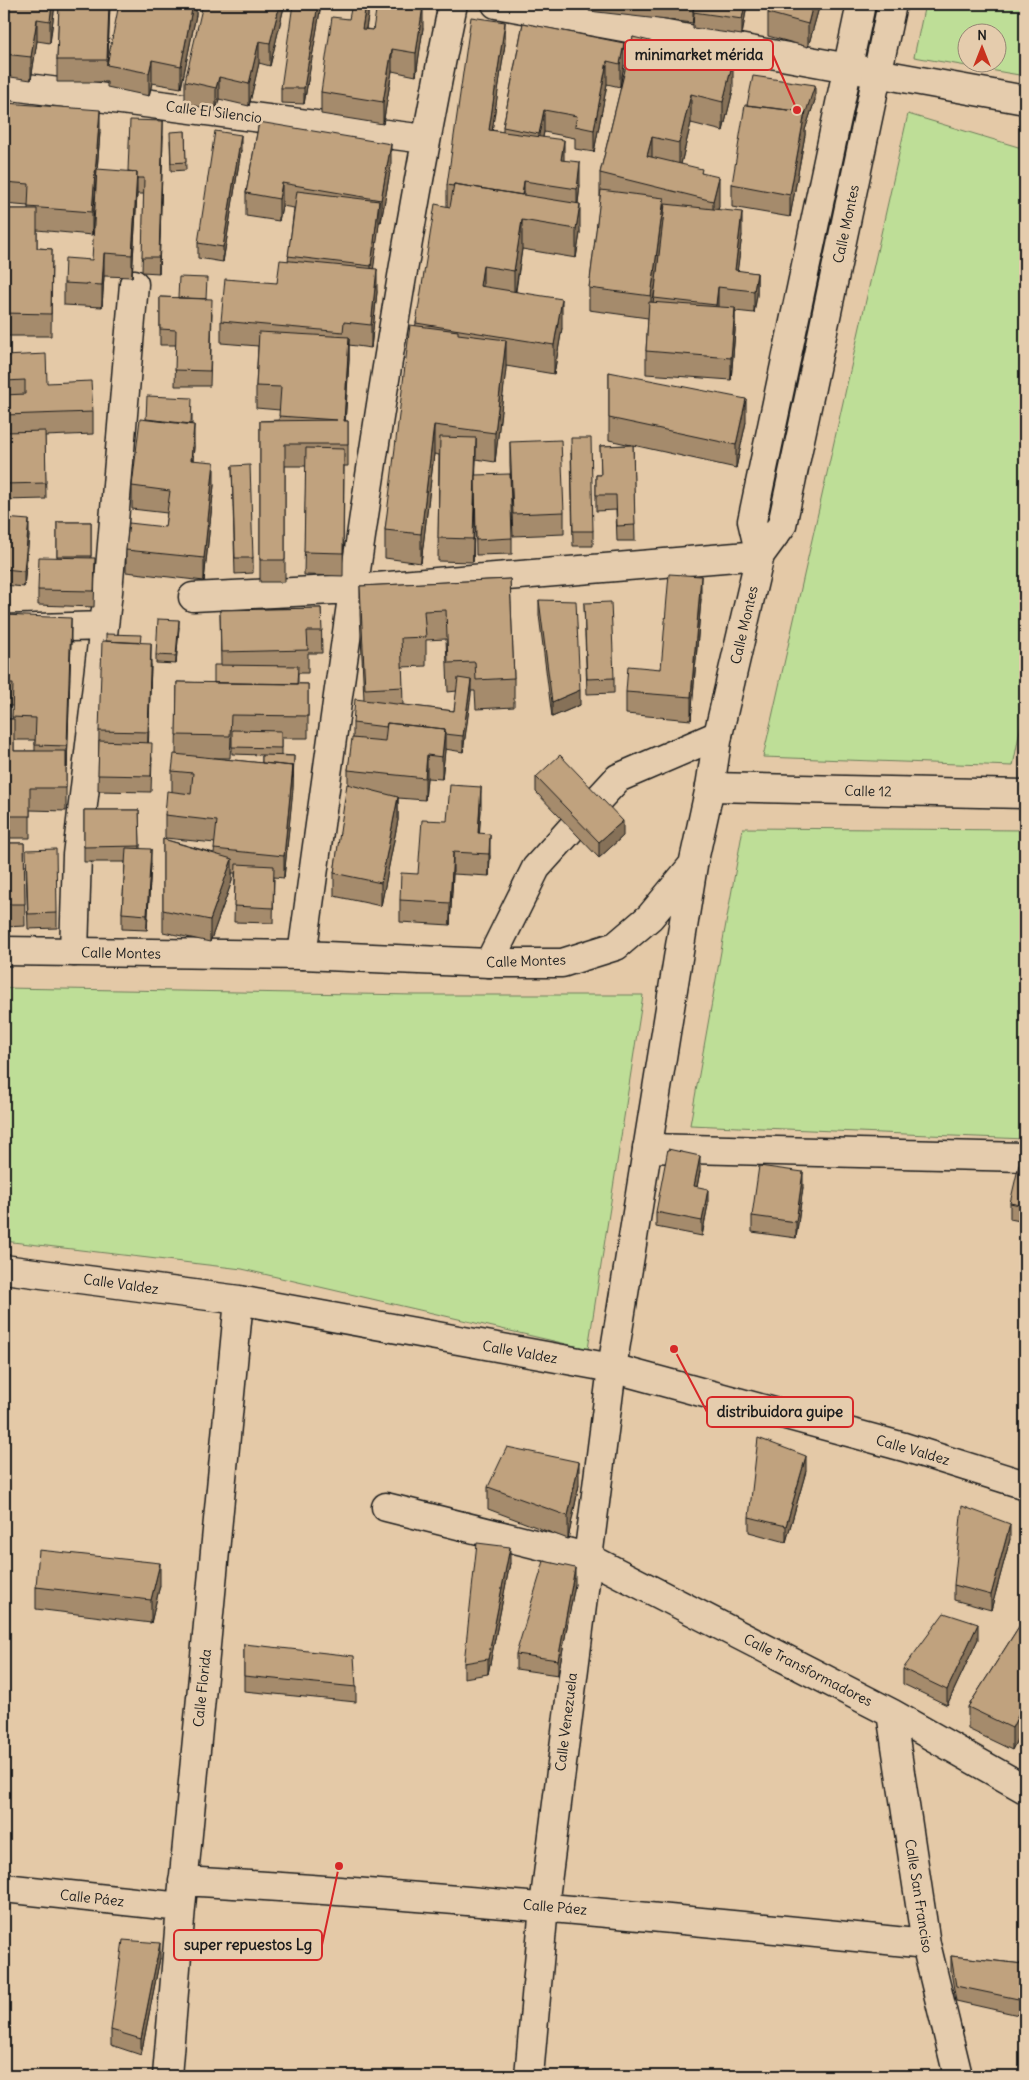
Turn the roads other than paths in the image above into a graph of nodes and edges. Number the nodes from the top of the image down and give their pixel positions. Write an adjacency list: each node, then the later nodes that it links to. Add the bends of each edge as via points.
1 (453, 4): 9 (street)
2 (496, 4): 5 (street)
3 (861, 4): 5 (street, Calle Montes)
4 (892, 4): 6 (street, Calle Montes)
5 (848, 66): 6 (street); 11 (street, Calle Montes, via 752,521)
6 (878, 73): 8 (street); 11 (street, Calle Montes, via 782,525)
7 (4, 85): 9 (street, Calle El Silencio)
8 (1025, 100)
9 (425, 139): 12 (street)
10 (134, 284): 14 (street)
11 (760, 555): 12 (street); 16 (street, Calle Montes)
12 (353, 589): 13 (street); 26 (street)
13 (193, 597)
14 (104, 626): 15 (street); 22 (street)
15 (4, 629)
16 (718, 735): 17 (street, Calle Montes); 19 (street, via 618,778)
17 (710, 787): 18 (street, Calle 12); 23 (street, Calle Montes)
18 (1025, 794)
19 (593, 804)
20 (571, 829): 27 (street, via 536,868)
21 (49, 853): 22 (street)
22 (77, 854): 25 (street)
23 (693, 865): 27 (street, Calle Montes, via 650,917 616,946 562,962); 28 (street, Calle Venezuela)
24 (4, 951): 25 (street, Calle Montes)
25 (74, 952): 26 (street, Calle Montes)
26 (302, 955): 27 (street, Calle Montes)
27 (488, 962)
28 (647, 1148): 29 (street); 32 (street, Calle Venezuela)
29 (1025, 1157)
30 (4, 1269): 31 (street, Calle Valdez)
31 (239, 1300): 32 (street, Calle Valdez); 38 (street, Calle Florida)
32 (612, 1368): 33 (street, Calle Valdez, via 904,1447); 35 (street, Calle Venezuela)
33 (1025, 1484)
34 (386, 1507): 35 (street, Calle Transformadores)
35 (587, 1557): 36 (street, Calle Transformadores); 40 (street, Calle Venezuela)
36 (891, 1713): 37 (street, Calle Transformadores); 42 (street, Calle San Franciso)
37 (1025, 1789)
38 (183, 1880): 40 (street, Calle Páez); 41 (street, Calle Florida)
39 (4, 1888): 41 (street, Calle Páez)
40 (544, 1906): 42 (street, Calle Páez); 44 (street, Calle Venezuela)
41 (180, 1907): 43 (street, Calle Florida)
42 (926, 1944): 45 (street, Calle San Franciso)
43 (167, 2076)
44 (529, 2076)
45 (958, 2076)

